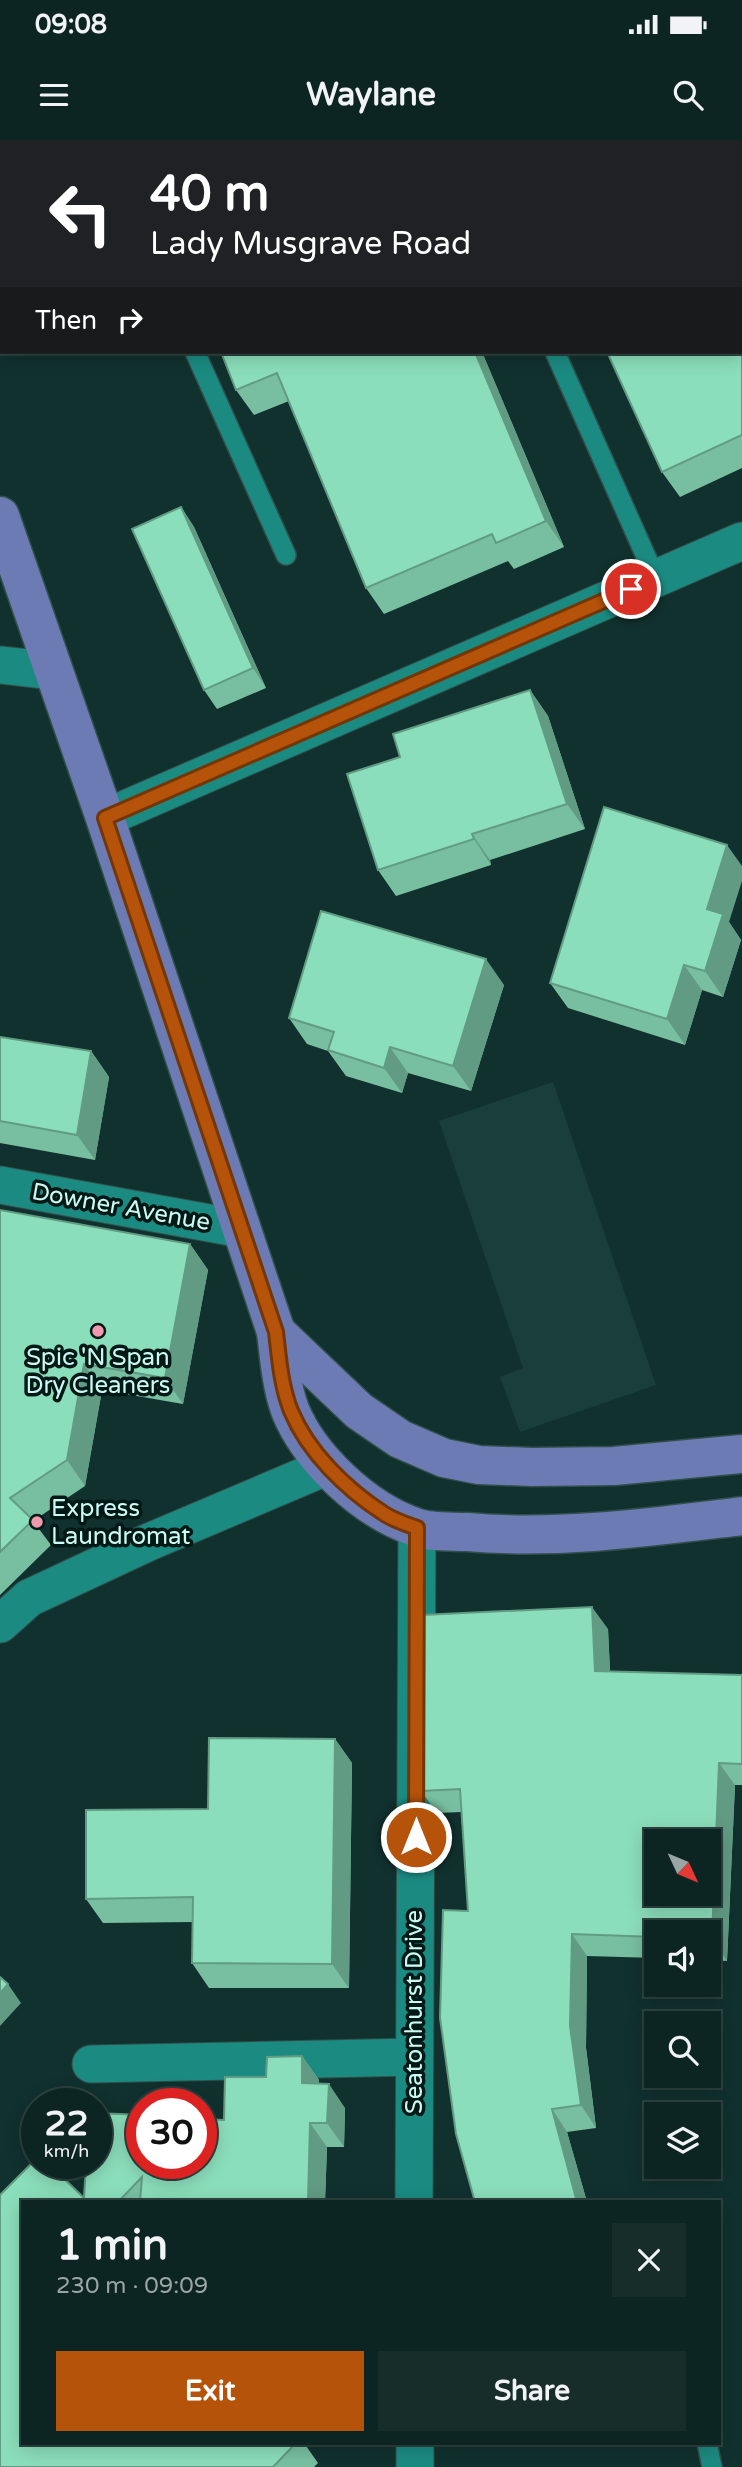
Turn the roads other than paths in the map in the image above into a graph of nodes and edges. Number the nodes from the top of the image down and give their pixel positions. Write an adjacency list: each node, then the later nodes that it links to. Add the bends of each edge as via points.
1 (196, 354): 5 (lane)
2 (556, 354): 6 (lane)
3 (0, 516): 8 (main road)
4 (742, 541): 6 (street)
5 (286, 555)
6 (656, 579): 9 (street)
7 (0, 665): 8 (street)
8 (54, 671): 9 (main road)
9 (105, 818): 11 (main road)
10 (0, 1185): 11 (street, Downer Avenue)
11 (242, 1229): 12 (main road)
12 (276, 1332): 13 (main road, via 359,1411 400,1439 444,1458 479,1465 614,1466); 14 (main road, via 290,1410)
13 (742, 1454)
14 (328, 1466): 16 (main road, via 385,1515); 17 (street, via 29,1598)
15 (742, 1516): 16 (main road, via 612,1531 509,1536)
16 (417, 1528): 18 (street, Seatonhurst Drive)
17 (0, 1624)
18 (414, 2057): 19 (street); 20 (street, Seatonhurst Drive)
19 (91, 2064)
20 (414, 2200)
21 (415, 2445): 23 (street)
22 (707, 2445): 24 (lane)
23 (415, 2467)
24 (712, 2467)

